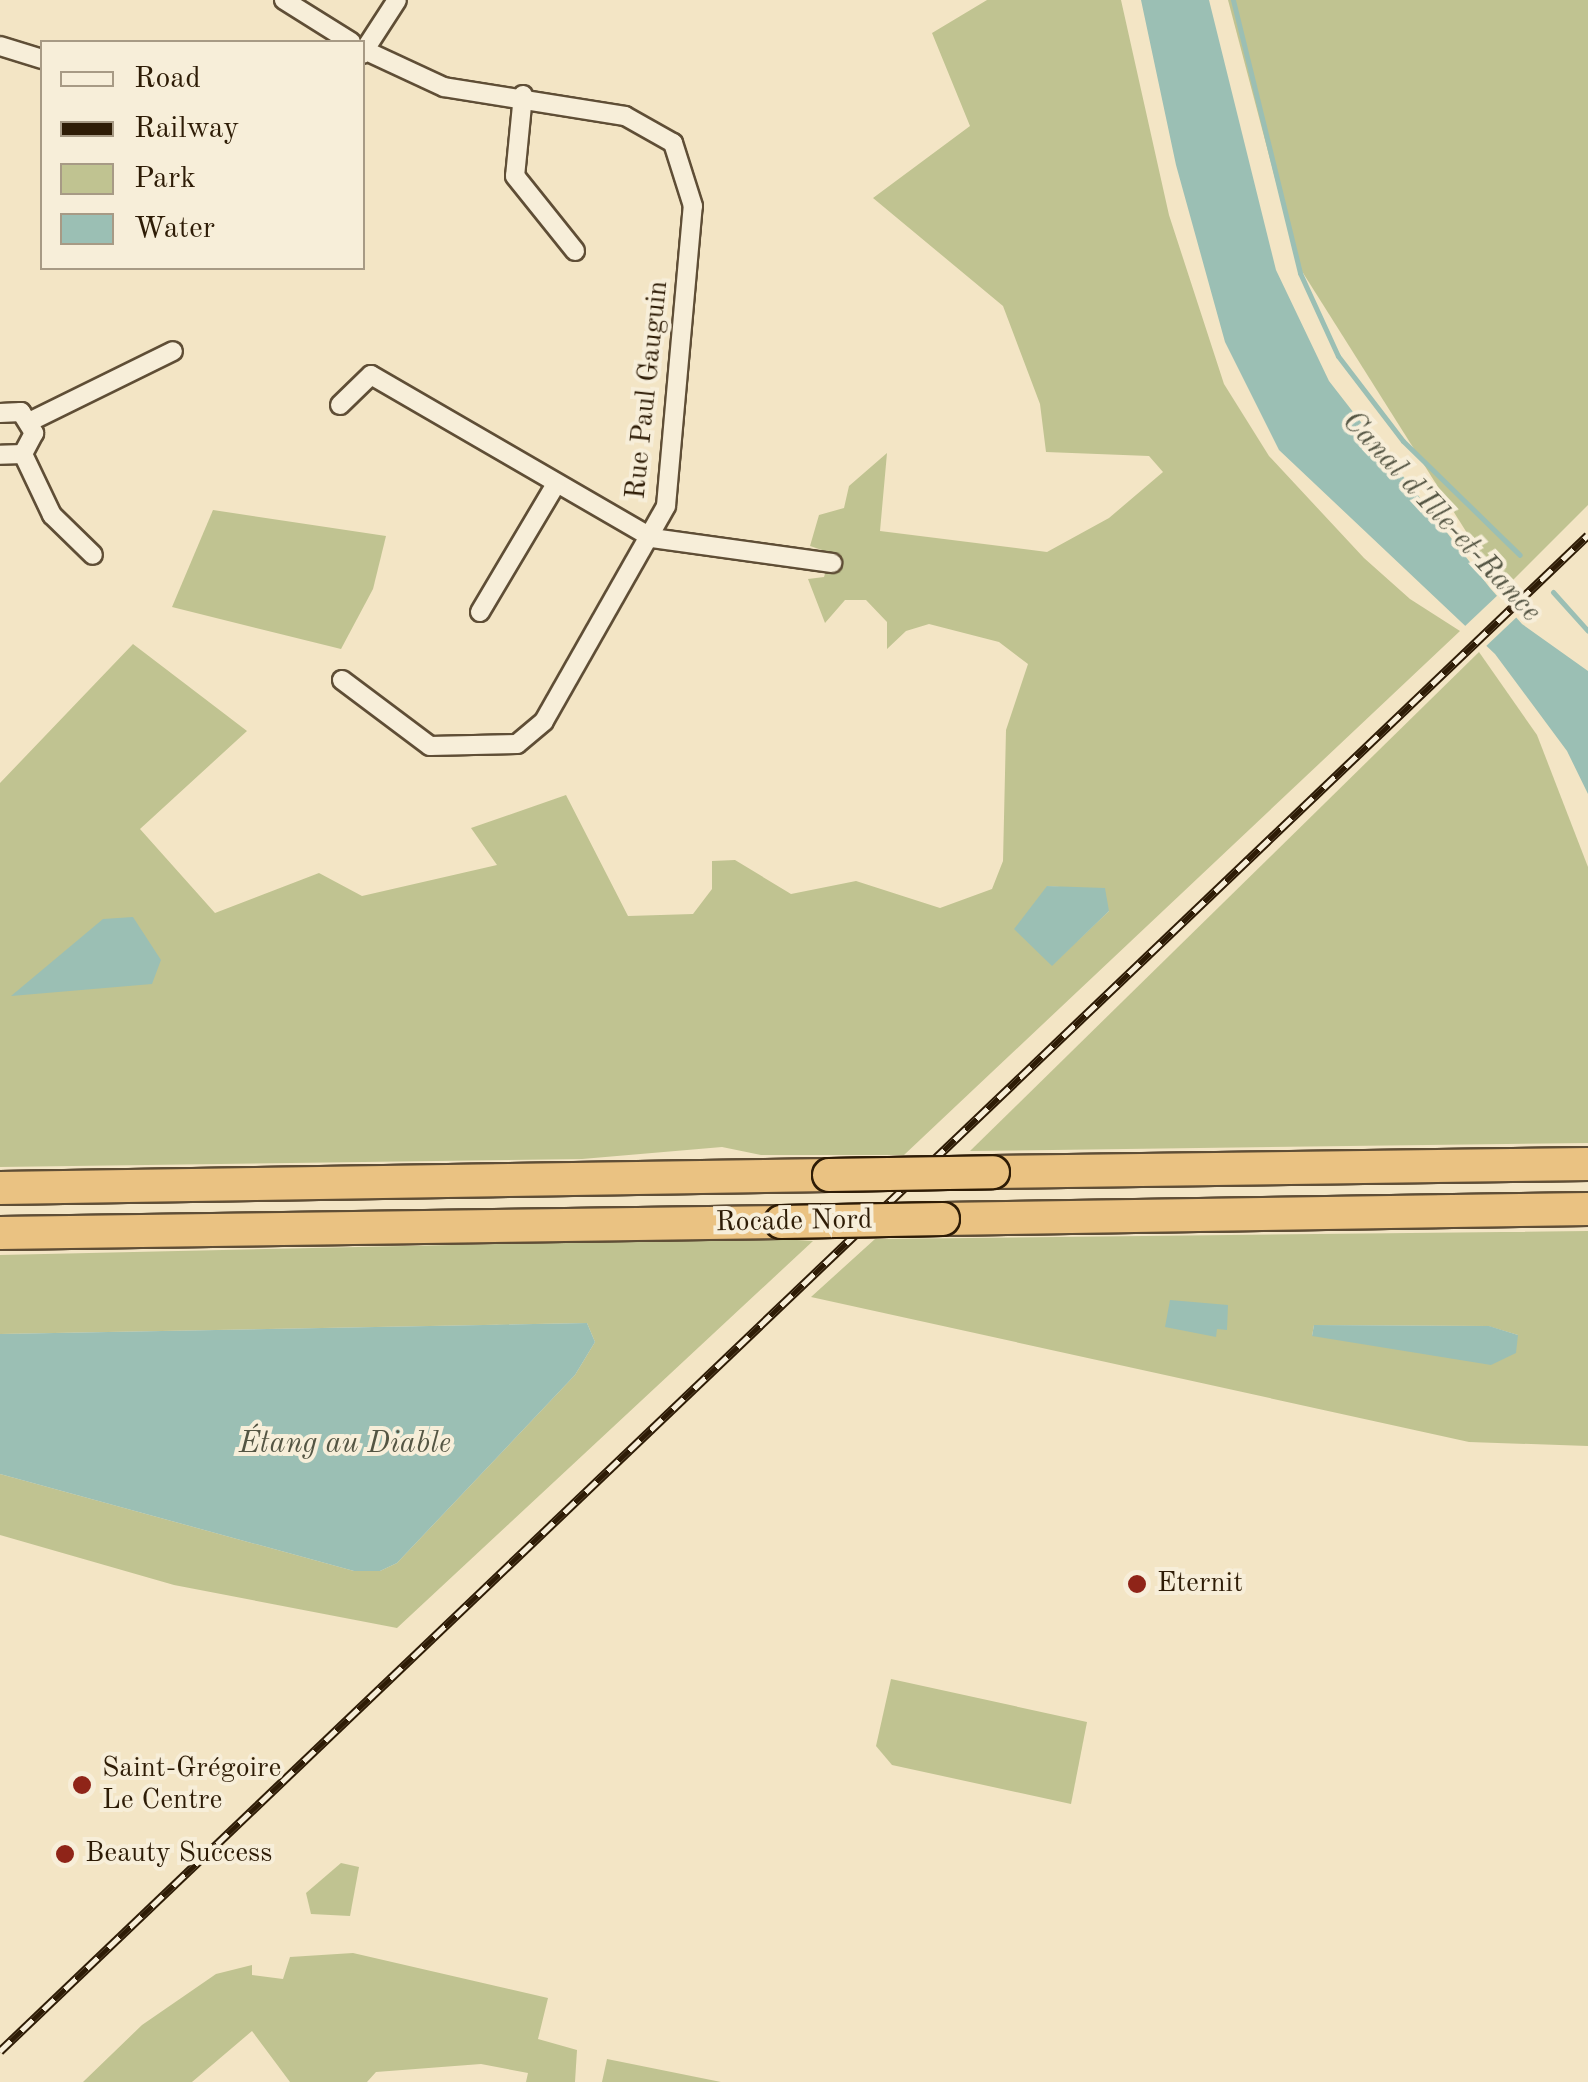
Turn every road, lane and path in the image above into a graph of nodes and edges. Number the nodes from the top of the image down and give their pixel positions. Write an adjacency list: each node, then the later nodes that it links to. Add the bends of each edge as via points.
1 (284, 0): 3 (street, Rue Paul Gauguin)
2 (397, 0): 4 (street)
3 (346, 40)
4 (365, 42)
5 (0, 46): 7 (street)
6 (365, 51): 8 (street, Rue Paul Gauguin, via 444,88)
7 (40, 58)
8 (523, 95): 9 (street, via 515,176); 17 (street, Rue Paul Gauguin, via 625,116 674,143 693,206 674,445 666,506)
9 (574, 251)
10 (173, 350): 13 (street)
11 (340, 405): 16 (street, via 372,375)
12 (0, 413): 13 (street, via 21,412)
13 (31, 421): 14 (street, via 34,433)
14 (23, 454): 15 (street); 18 (street, via 52,515)
15 (0, 455)
16 (556, 484): 17 (street); 20 (street)
17 (652, 538): 19 (street); 21 (street, Rue Paul Gauguin, via 577,672 518,744 430,746)
18 (93, 556)
19 (832, 563)
20 (480, 612)
21 (342, 680)
22 (1588, 1164): 23 (highway, Rocade Nord, bridge)
23 (0, 1188)
24 (1588, 1209): 25 (highway, Rocade Nord, bridge)
25 (0, 1233)

